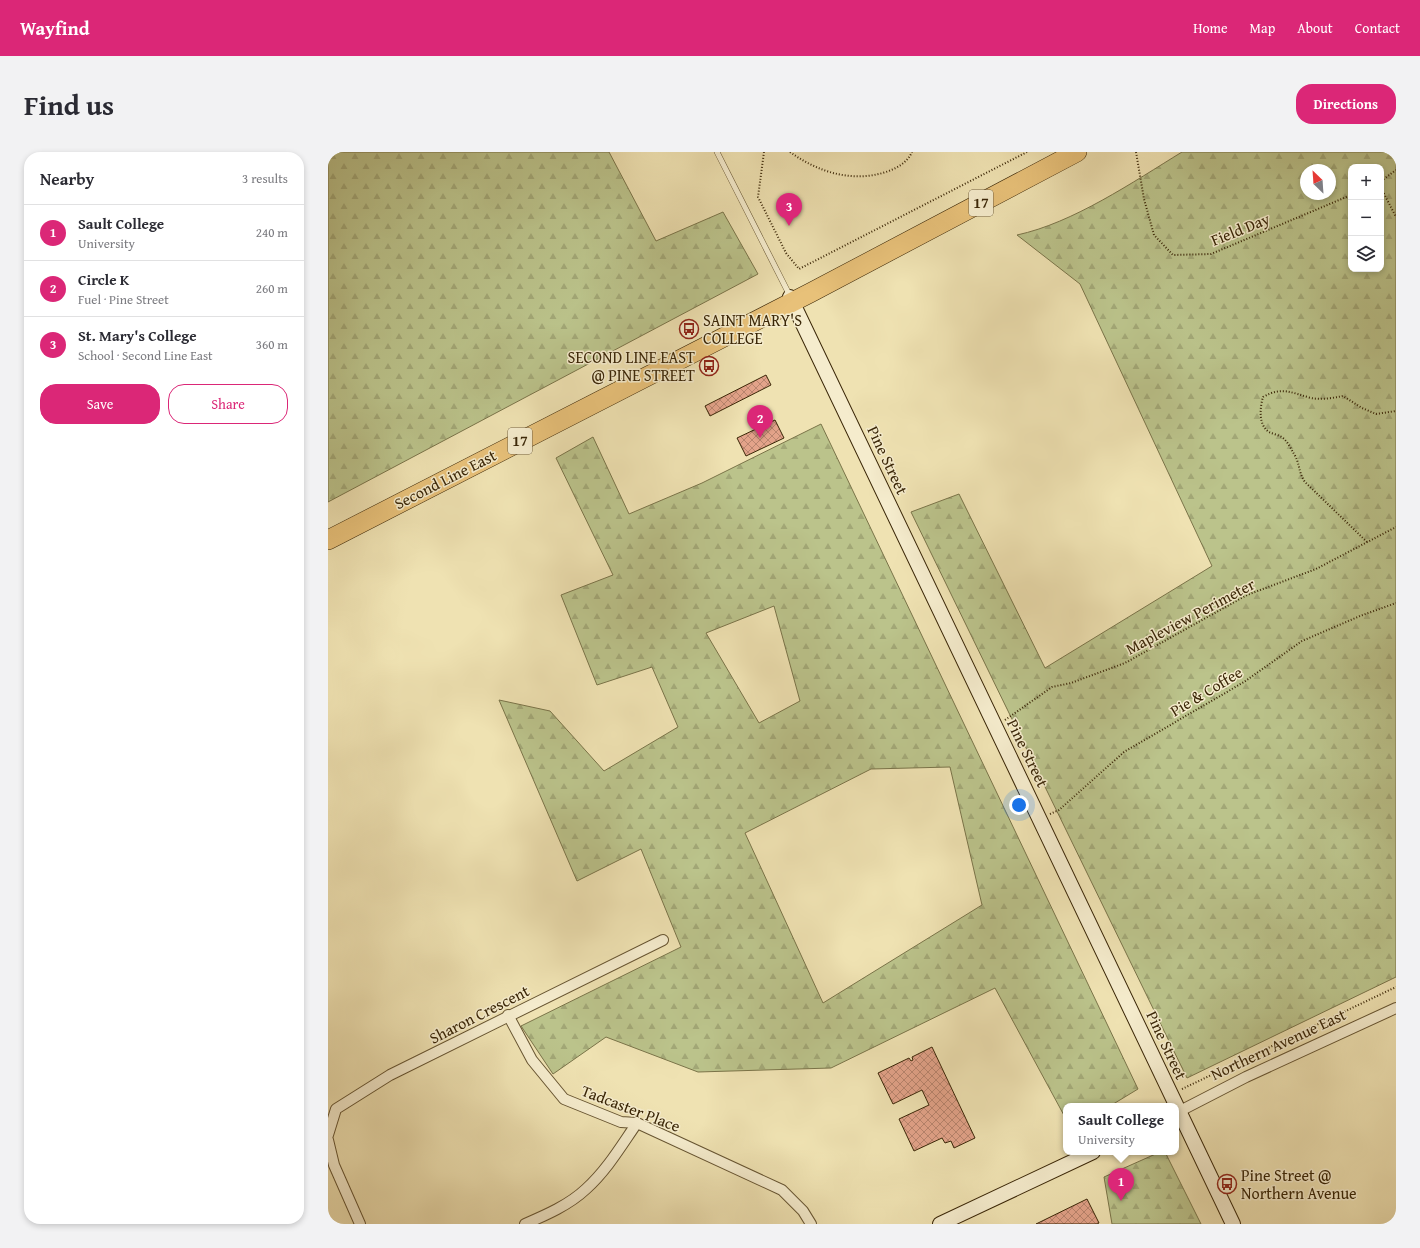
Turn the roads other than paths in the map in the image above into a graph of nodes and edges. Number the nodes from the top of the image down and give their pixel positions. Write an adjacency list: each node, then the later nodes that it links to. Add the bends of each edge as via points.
1 (717, 152): 3 (lane)
2 (1077, 152): 3 (highway, Second Line East / 17)
3 (792, 299): 4 (highway, Second Line East / 17); 8 (street, Pine Street)
4 (328, 540)
5 (663, 940): 7 (street, Sharon Crescent)
6 (1396, 1008): 9 (street, Northern Avenue East, via 1246,1077)
7 (508, 1015): 11 (street, Tadcaster Place, via 532,1060 564,1099 621,1122); 12 (street, Sharon Crescent, via 390,1075 336,1109)
8 (1175, 1103)
9 (1179, 1111)
10 (1179, 1114): 19 (street, Pine Street)
11 (637, 1123): 16 (street, via 607,1168 586,1190 557,1210); 17 (street, Tadcaster Place, via 782,1190 803,1211)
12 (328, 1136)
13 (328, 1140): 15 (street, via 334,1165)
14 (1087, 1155): 18 (street)
15 (360, 1224)
16 (525, 1224)
17 (811, 1224)
18 (940, 1224)
19 (1233, 1224)

